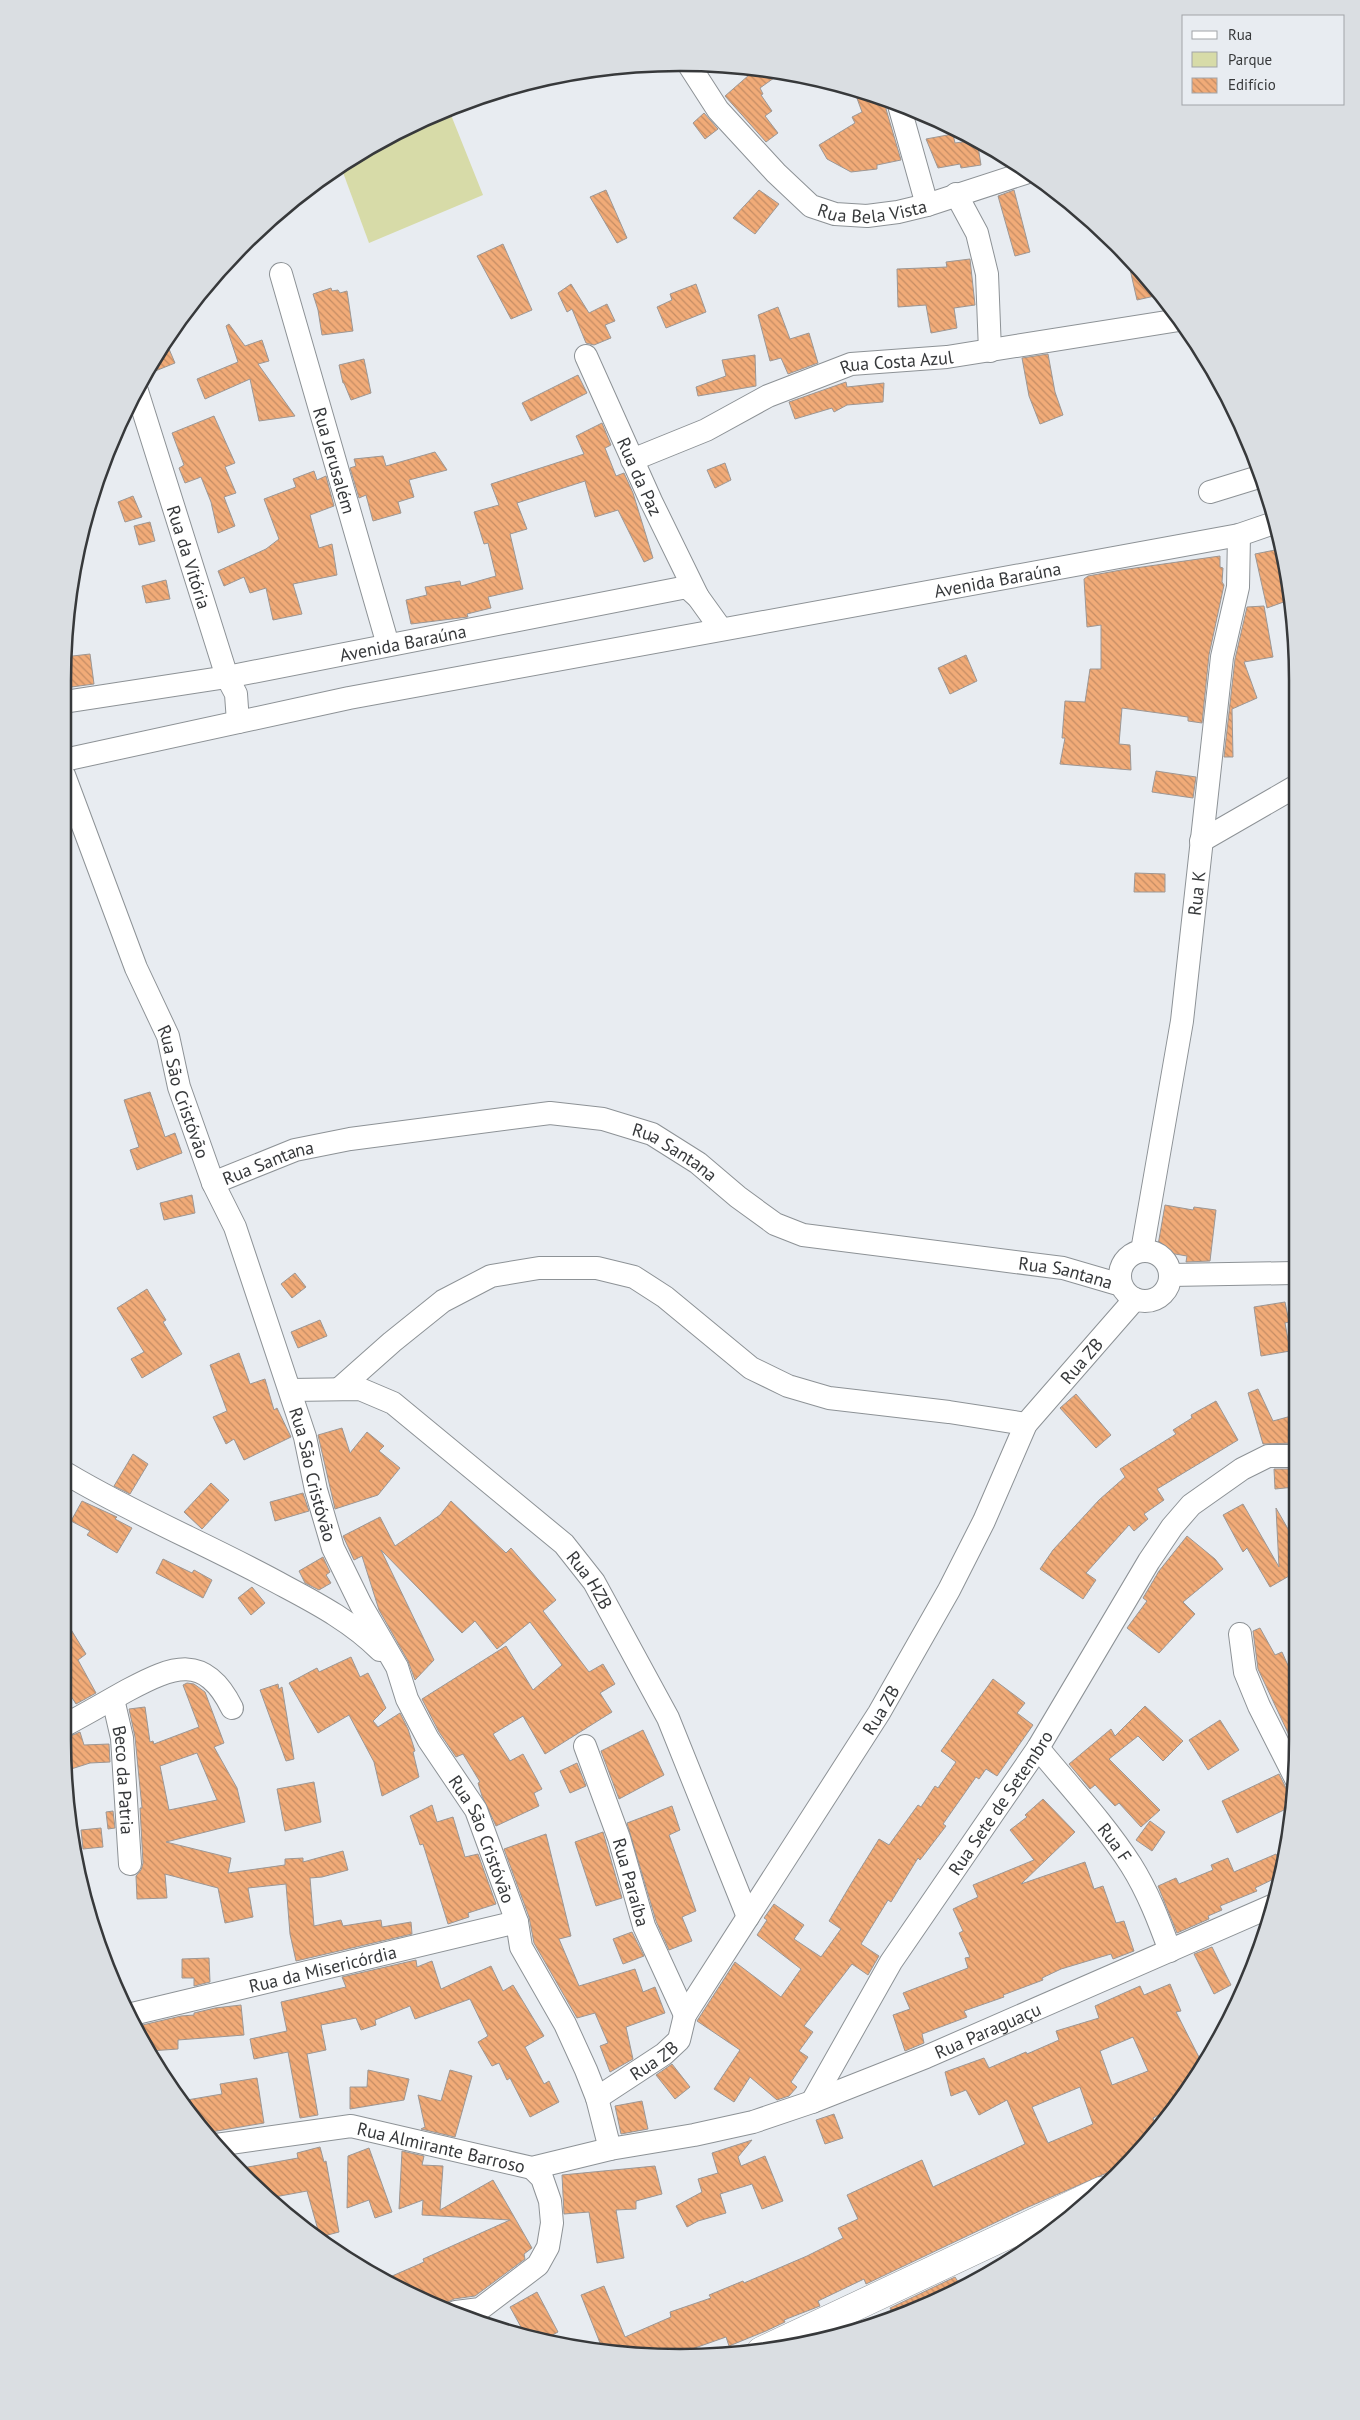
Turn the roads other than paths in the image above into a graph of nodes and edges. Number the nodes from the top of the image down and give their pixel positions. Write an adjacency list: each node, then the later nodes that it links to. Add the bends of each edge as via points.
1 (693, 72): 5 (street, Rua Bela Vista, via 718,110 811,206 835,214 867,216)
2 (901, 114): 5 (street)
3 (1019, 175): 4 (street, Rua Bela Vista)
4 (956, 194): 5 (street, Rua Bela Vista); 8 (street, via 977,233 987,274)
5 (927, 205)
6 (281, 274): 18 (street, Rua Jerusalém)
7 (1172, 321): 8 (street, Rua Costa Azul)
8 (990, 351): 11 (street, Rua Costa Azul, via 851,364 768,396 706,430)
9 (586, 356): 11 (street, Rua da Paz)
10 (140, 400): 19 (street, Rua da Vitória)
11 (632, 460): 16 (street, Rua da Paz)
12 (1254, 478): 13 (street)
13 (1210, 492)
14 (1269, 525): 15 (street, Avenida Baraúna)
15 (1240, 535): 17 (street, Avenida Baraúna); 25 (street, Rua K, via 1238,587 1222,658)
16 (698, 597): 17 (street); 18 (street, Avenida Baraúna, via 687,587)
17 (720, 629): 21 (street, Avenida Baraúna, via 349,698)
18 (388, 645): 19 (street, Avenida Baraúna)
19 (227, 678): 20 (street, Avenida Baraúna); 21 (street, Rua da Vitória, via 236,694)
20 (71, 701)
21 (238, 722): 22 (street, Avenida Baraúna)
22 (71, 758)
23 (1289, 790): 25 (street)
24 (71, 794): 26 (street, Rua São Cristóvão, via 136,968 168,1036 179,1087)
25 (1201, 841): 27 (street, Rua K, via 1182,1022)
26 (213, 1183): 30 (street, Rua Santana, via 295,1150 350,1139 550,1113 603,1119 652,1134 698,1163 775,1224 803,1236 1063,1268); 32 (street, Rua São Cristóvão, via 235,1227)
27 (1142, 1251): 29 (street, via 1161,1257); 30 (street, via 1131,1254 1119,1274)
28 (1289, 1273): 29 (street)
29 (1170, 1275): 30 (street, via 1163,1293 1154,1299 1145,1301)
30 (1128, 1292): 33 (street, Rua ZB)
31 (339, 1389): 32 (street, Rua HZB); 33 (street, via 443,1301 491,1276 539,1268 597,1268 634,1277 665,1297 751,1368 788,1386 829,1398); 46 (street, Rua HZB, via 360,1390 393,1403 564,1544 594,1582 668,1718)
32 (290, 1390): 37 (street, Rua São Cristóvão, via 333,1548)
33 (1026, 1424): 46 (street, Rua ZB, via 984,1521 923,1636 879,1713)
34 (1289, 1456): 42 (street, Rua Sete de Setembro, via 1268,1456 1242,1469 1191,1505 1172,1527 1148,1561)
35 (71, 1476): 37 (street, via 265,1574 337,1615 370,1640)
36 (1240, 1634): 43 (street, via 1245,1672)
37 (397, 1667): 47 (street, Rua São Cristóvão, via 407,1699 428,1739 476,1810)
38 (112, 1699): 39 (street, via 159,1673 176,1668 211,1678 222,1689); 40 (street); 44 (street, Beco da Patria, via 122,1738)
39 (232, 1708)
40 (71, 1722)
41 (585, 1746): 50 (street, Rua Paraíba, via 619,1838 644,1926)
42 (1038, 1748): 48 (street, Rua F, via 1130,1865 1150,1899); 52 (street, Rua Sete de Setembro, via 891,1962)
43 (1288, 1763)
44 (130, 1864)
45 (1264, 1909): 48 (street, Rua Paraguaçu)
46 (748, 1917): 50 (street, Rua ZB)
47 (517, 1922): 49 (street, Rua da Misericórdia); 51 (street, Rua São Cristóvão, via 521,1948 565,2024)
48 (1170, 1951): 52 (street, Rua Paraguaçu, via 926,2057)
49 (136, 2013)
50 (685, 2015): 51 (street, Rua ZB, via 679,2040 664,2054)
51 (598, 2098): 55 (street, Rua São Cristóvão)
52 (812, 2102): 53 (street, Rua Paraguaçu, via 753,2122)
53 (694, 2135): 55 (street, Rua Almirante Barroso)
54 (225, 2144): 56 (street, Rua Almirante Barroso, via 351,2126)
55 (610, 2149): 56 (street, Rua Almirante Barroso)
56 (532, 2168): 58 (street, via 542,2178 550,2201 552,2223 548,2247 538,2265)
57 (1076, 2203): 59 (main road)
58 (479, 2315)
59 (786, 2339)

